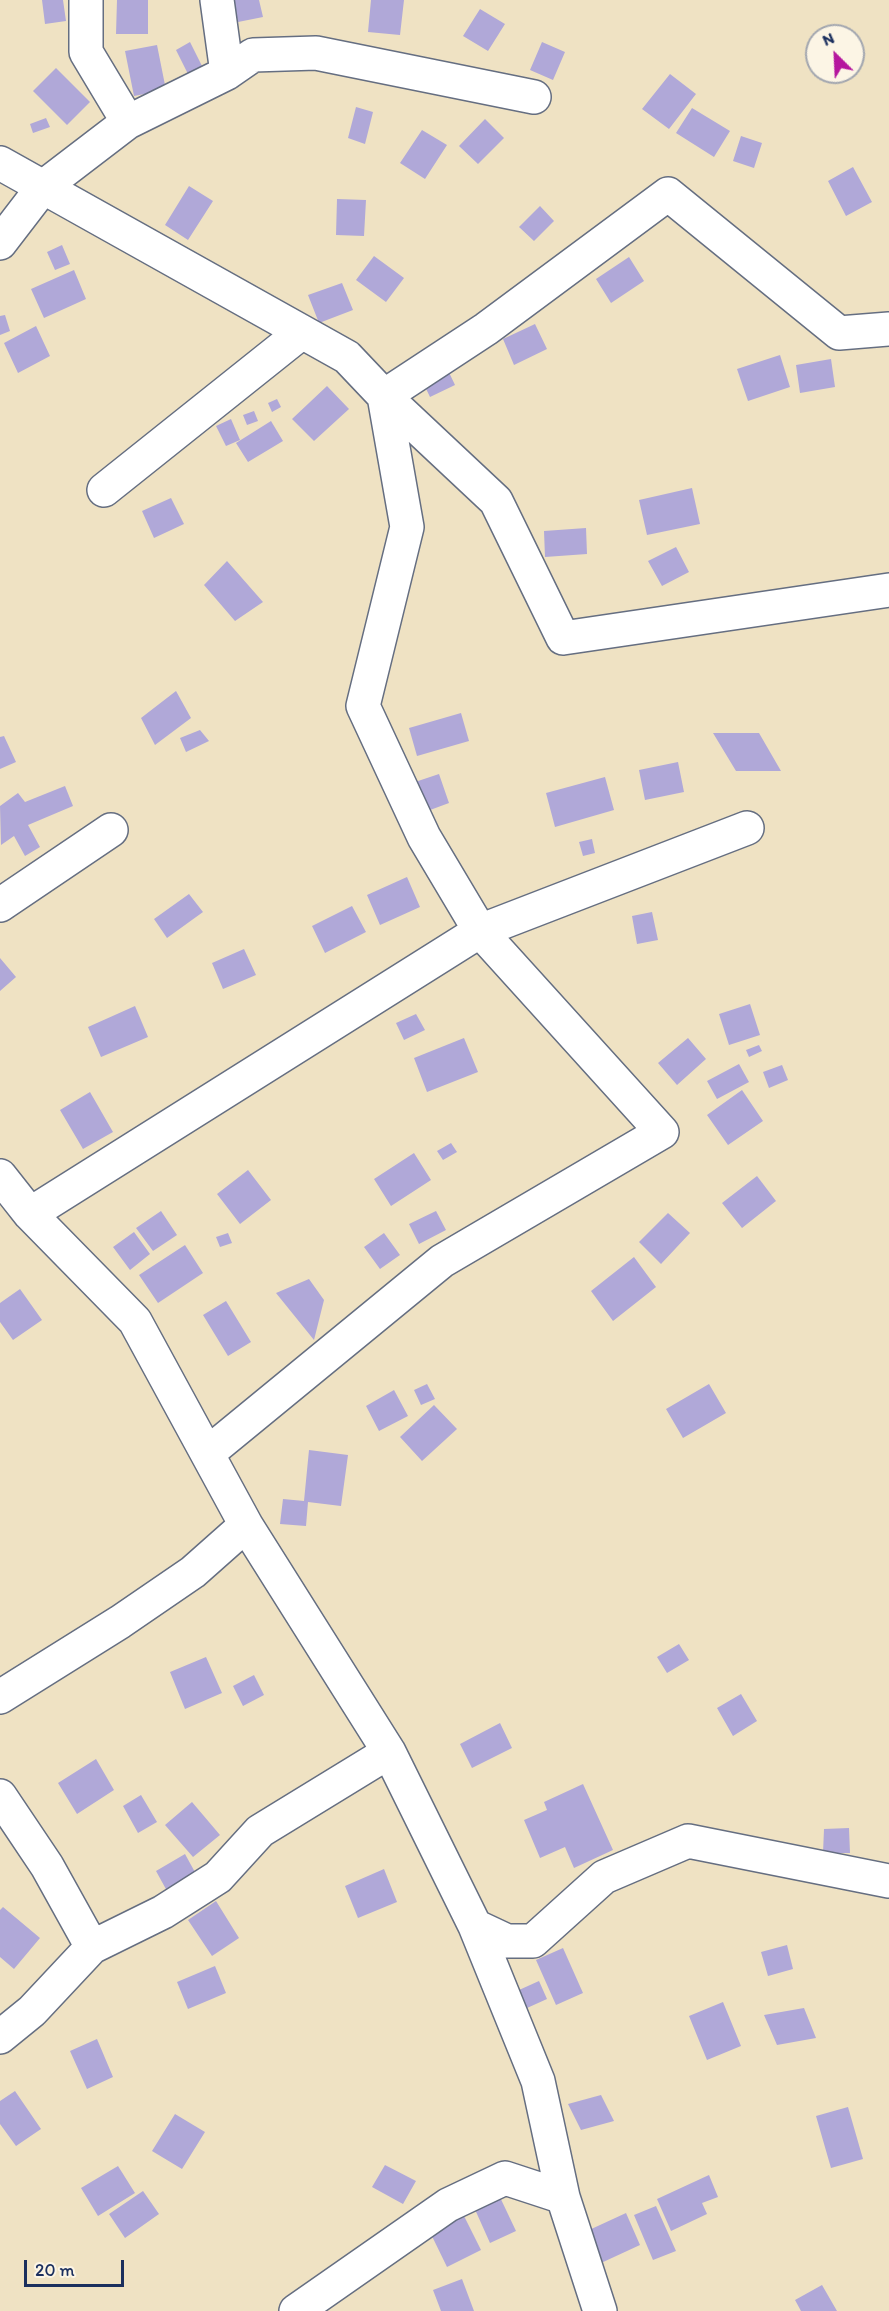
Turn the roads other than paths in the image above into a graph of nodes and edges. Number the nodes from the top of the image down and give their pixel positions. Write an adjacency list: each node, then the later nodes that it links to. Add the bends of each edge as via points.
1 (86, 0): 5 (street, via 86,52)
2 (217, 0): 3 (street)
3 (227, 73): 4 (street, via 253,55 316,53); 5 (street)
4 (534, 98)
5 (128, 122): 7 (street)
6 (0, 163): 7 (street)
7 (43, 187): 8 (street); 10 (street)
8 (0, 243)
9 (889, 329): 11 (street, via 839,333 668,194 486,329)
10 (302, 332): 11 (street, via 347,357); 12 (street)
11 (384, 396): 13 (street, via 496,501 563,638); 17 (street, via 407,527 363,706 423,837)
12 (104, 490)
13 (889, 591)
14 (747, 828): 17 (street)
15 (111, 830): 16 (street)
16 (0, 905)
17 (480, 931): 19 (street); 20 (street, via 662,1132 442,1261)
18 (0, 1176): 19 (street)
19 (30, 1214): 20 (street, via 135,1321)
20 (208, 1453): 21 (street)
21 (246, 1525): 22 (street, via 194,1572); 23 (street)
22 (0, 1697)
23 (389, 1752): 26 (street); 27 (street, via 260,1831 218,1877 164,1912)
24 (0, 1796): 27 (street, via 47,1866)
25 (889, 1881): 26 (street, via 688,1841 604,1877 533,1941 507,1941)
26 (475, 1926): 29 (street, via 538,2081)
27 (92, 1947): 28 (street, via 33,2012)
28 (0, 2037)
29 (563, 2197): 30 (street, via 505,2178 448,2205); 31 (street)
30 (296, 2311)
31 (600, 2311)

